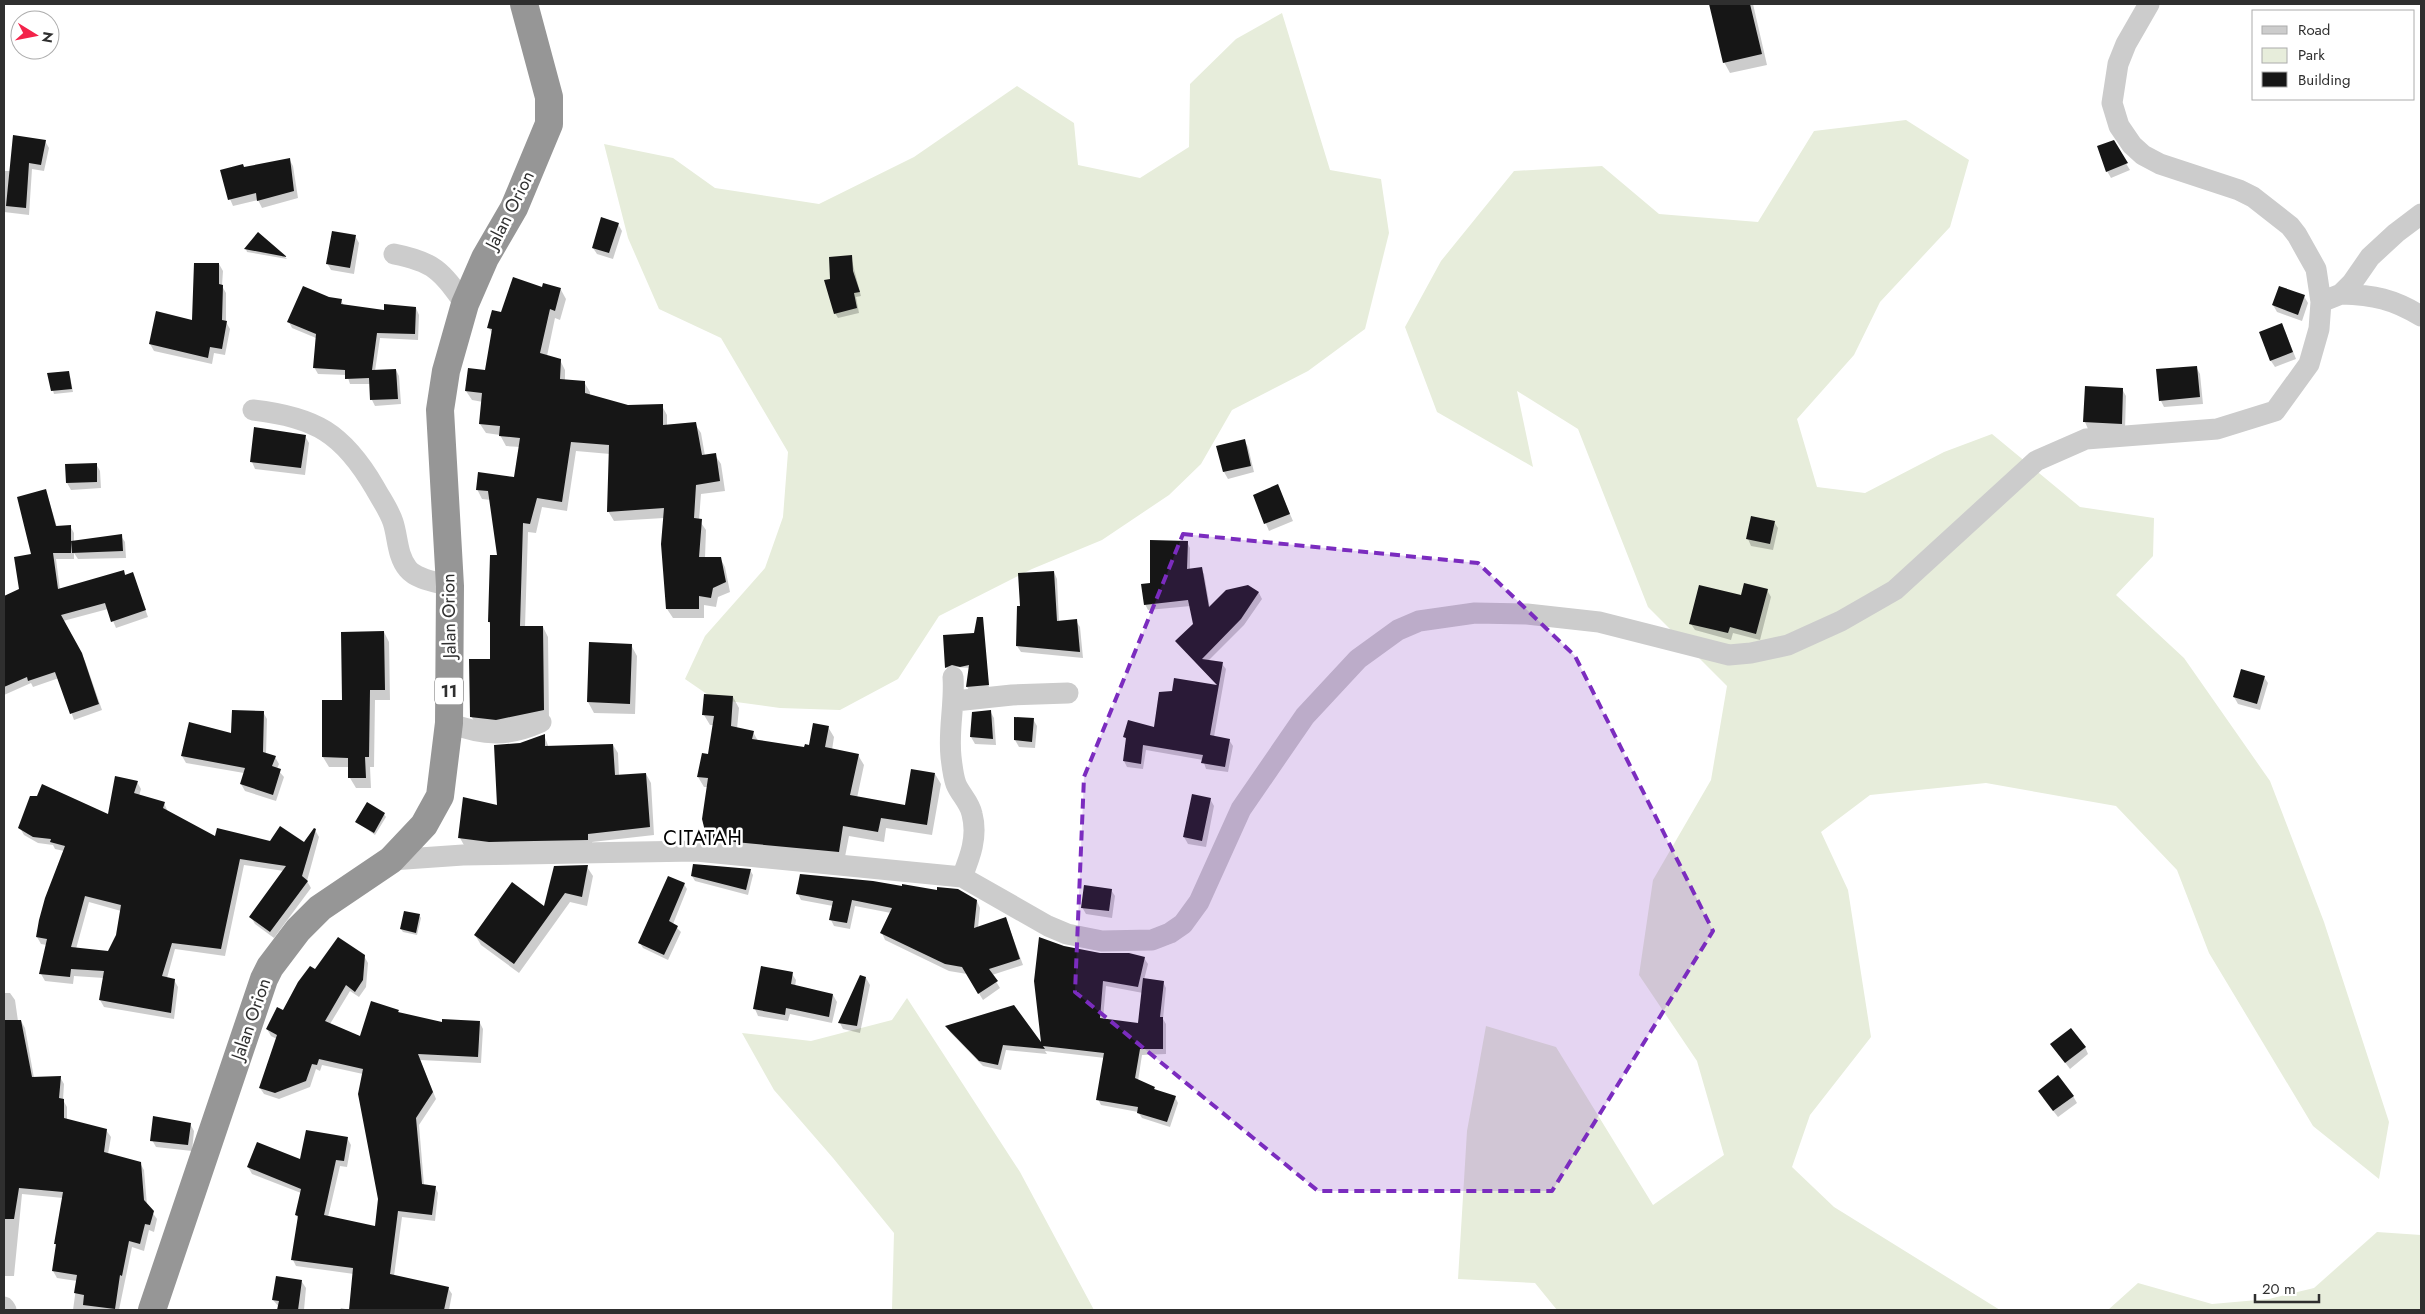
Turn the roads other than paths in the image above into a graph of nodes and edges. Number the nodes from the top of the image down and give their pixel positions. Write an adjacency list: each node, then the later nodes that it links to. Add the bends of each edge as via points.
1 (524, 4): 7 (highway, Jalan Orion / 11, via 549,97 549,124 514,208 485,258)
2 (2149, 4): 6 (street, via 2118,64 2112,103 2119,126 2132,145 2144,155 2160,164 2239,190 2290,226 2316,269)
3 (2421, 214): 5 (street, via 2370,257)
4 (394, 254): 7 (street, via 420,259 442,273)
5 (2341, 294): 6 (street); 8 (street, via 2370,295 2404,306)
6 (2322, 302): 17 (street, via 2319,329 2309,364 2275,411 2217,429 2086,439 2036,460 1895,590 1841,621 1788,645 1751,654 1729,654 1599,622 1527,614 1475,613 1419,621 1398,630 1358,659 1305,716 1241,809 1199,902 1183,924 1170,933 1135,942 1102,941 1066,934)
7 (465, 304): 10 (highway, Jalan Orion / 11, via 446,371 440,410)
8 (2421, 316)
9 (253, 410): 10 (street, via 277,412 304,420 334,435 362,466 393,520 401,557 407,568 413,574)
10 (450, 586): 15 (highway, Jalan Orion / 11)
11 (953, 677): 13 (street)
12 (1068, 693): 13 (street)
13 (955, 701): 17 (street, via 951,756 956,783 972,813 975,836)
14 (542, 722): 15 (street, via 522,730 492,734 473,732)
15 (449, 723): 16 (highway, Jalan Orion / 11, via 440,796 424,825)
16 (391, 860): 17 (street, via 462,855 696,851); 20 (highway, Jalan Orion / 11, via 320,908 298,930 270,967)
17 (962, 877)
18 (4, 1308): 19 (street)
19 (6, 1310)
20 (152, 1310)

